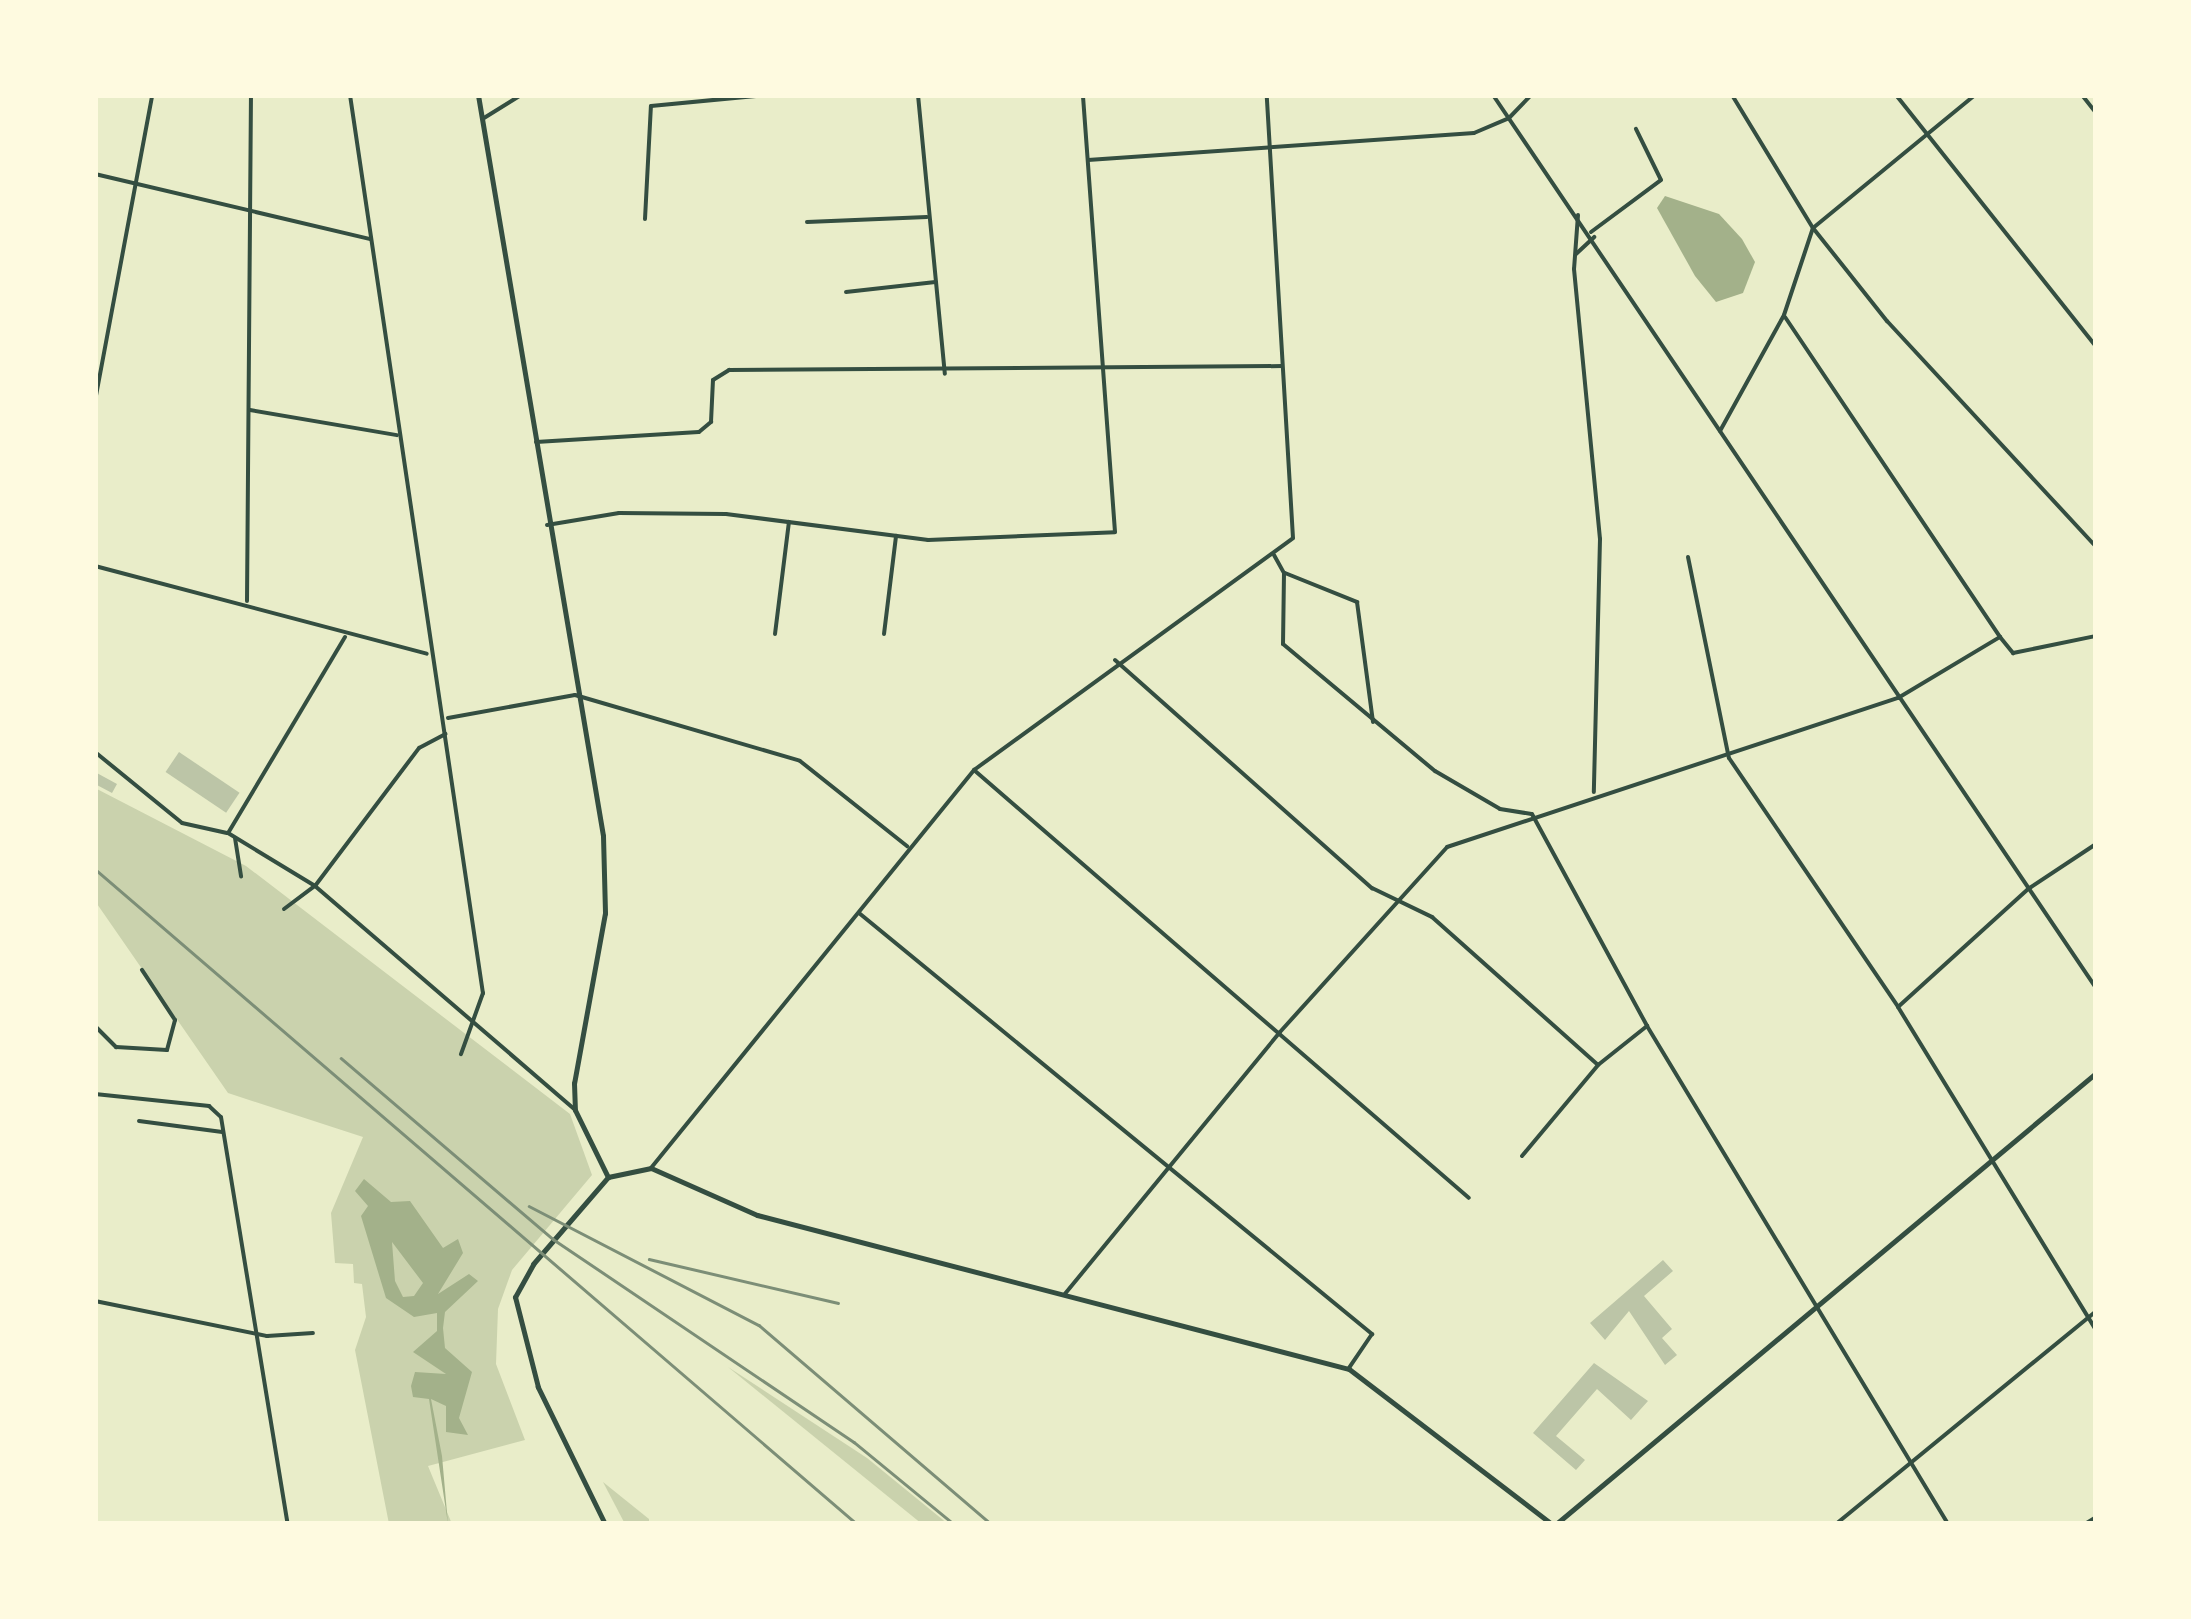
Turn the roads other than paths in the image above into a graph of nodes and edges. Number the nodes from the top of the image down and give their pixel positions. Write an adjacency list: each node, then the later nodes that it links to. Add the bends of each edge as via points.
1 (152, 95): 24 (street)
2 (250, 95): 26 (street)
3 (350, 95): 32 (street)
4 (478, 95): 17 (street)
5 (521, 95): 17 (street)
6 (765, 95): 28 (street, via 651,106)
7 (918, 95): 27 (street)
8 (1083, 95): 22 (street)
9 (1267, 95): 21 (street)
10 (1493, 95): 18 (street)
11 (1531, 95): 18 (street)
12 (1732, 95): 30 (street)
13 (1896, 95): 20 (street)
14 (1975, 95): 20 (street)
15 (2082, 95): 16 (street)
16 (2096, 113)
17 (484, 118): 46 (street)
18 (1509, 118): 21 (street, via 1474,134); 25 (street)
19 (1636, 129): 31 (street, via 1661,180)
20 (1926, 133): 30 (street); 37 (street)
21 (1272, 152): 22 (street); 39 (street)
22 (1088, 160): 38 (street)
23 (95, 174): 24 (street)
24 (140, 185): 26 (street); 41 (street)
25 (1578, 213): 31 (street); 33 (street)
26 (252, 216): 32 (street); 43 (street)
27 (928, 217): 29 (street); 34 (street)
28 (645, 220)
29 (807, 222)
30 (1813, 228): 36 (street); 50 (street)
31 (1592, 234): 33 (street); 44 (street)
32 (370, 239): 45 (street)
33 (1574, 256): 71 (street, via 1600,539)
34 (936, 282): 35 (street); 40 (street)
35 (846, 292)
36 (1784, 315): 44 (street); 60 (street)
37 (2096, 344)
38 (1104, 366): 39 (street); 40 (street); 49 (street, via 1114,532)
39 (1282, 366): 51 (street, via 1295,517 1293,538)
40 (946, 375): 46 (street, via 722,371 711,422 699,432)
41 (97, 380): 42 (street)
42 (95, 401)
43 (250, 410): 45 (street); 55 (street)
44 (1720, 431): 64 (street)
45 (397, 435): 61 (street)
46 (534, 442): 48 (street)
47 (789, 522): 48 (street, via 619,513); 49 (street); 56 (street)
48 (547, 525): 63 (street)
49 (896, 536): 57 (street)
50 (2096, 548)
51 (1274, 555): 54 (street); 62 (street)
52 (1688, 558): 69 (street)
53 (95, 566): 55 (street)
54 (1284, 573): 66 (street, via 1283,644); 66 (street, via 1357,602)
55 (247, 601): 59 (street)
56 (775, 634)
57 (884, 634)
58 (2096, 636): 60 (street, via 2013,653)
59 (345, 637): 61 (street); 73 (street)
60 (2000, 637): 64 (street)
61 (427, 654): 65 (street)
62 (1115, 660): 70 (street); 79 (street)
63 (575, 695): 65 (street); 75 (street, via 800,762); 93 (street, via 607,878)
64 (1898, 698): 69 (street); 78 (street)
65 (448, 718): 67 (street)
66 (1373, 722): 72 (street, via 1468,791)
67 (446, 734): 77 (street, via 419,748); 85 (street, via 483,994)
68 (95, 752): 73 (street, via 182,823)
69 (1728, 758): 71 (street); 84 (street)
70 (974, 770): 75 (street); 88 (street)
71 (1594, 792): 72 (street)
72 (1532, 814): 79 (street, via 1446,847); 87 (street)
73 (228, 833): 76 (street, via 238,844); 77 (street)
74 (2096, 844): 78 (street)
75 (907, 846): 81 (street)
76 (241, 877)
77 (315, 886): 80 (street); 85 (street)
78 (2028, 890): 83 (street); 84 (street)
79 (1396, 902): 88 (street); 90 (street, via 1432,918)
80 (284, 909)
81 (860, 913): 98 (street); 99 (street)
82 (142, 970): 86 (street, via 175,1020 167,1050 116,1047)
83 (2096, 988)
84 (1898, 1007): 97 (street)
85 (478, 1022): 89 (street); 93 (street)
86 (95, 1026)
87 (1647, 1026): 90 (street); 103 (street)
88 (1280, 1032): 98 (street); 101 (street)
89 (462, 1054)
90 (1598, 1065): 96 (street)
91 (2096, 1073): 97 (street)
92 (95, 1094): 95 (street, via 209,1106)
93 (575, 1110): 100 (street)
94 (140, 1121): 95 (street)
95 (222, 1132): 107 (street)
96 (1522, 1156)
97 (1989, 1163): 103 (street); 106 (street)
98 (1169, 1164): 102 (street); 110 (street, via 1372,1334)
99 (651, 1168): 100 (street); 102 (street, via 729,1207)
100 (608, 1177): 114 (street, via 532,1264 515,1298 531,1369)
101 (1469, 1198)
102 (1063, 1297): 110 (street)
103 (1816, 1299): 111 (street); 115 (street)
104 (95, 1302): 107 (street)
105 (2096, 1311): 106 (street)
106 (2088, 1317): 108 (street); 111 (street)
107 (251, 1326): 109 (street, via 267,1336); 113 (street)
108 (2096, 1330)
109 (313, 1334)
110 (1349, 1369): 115 (street)
111 (1914, 1463): 116 (street); 117 (street)
112 (2096, 1517): 118 (street)
113 (288, 1524)
114 (605, 1524)
115 (1554, 1524)
116 (1836, 1524)
117 (1948, 1524)
118 (2085, 1524)

